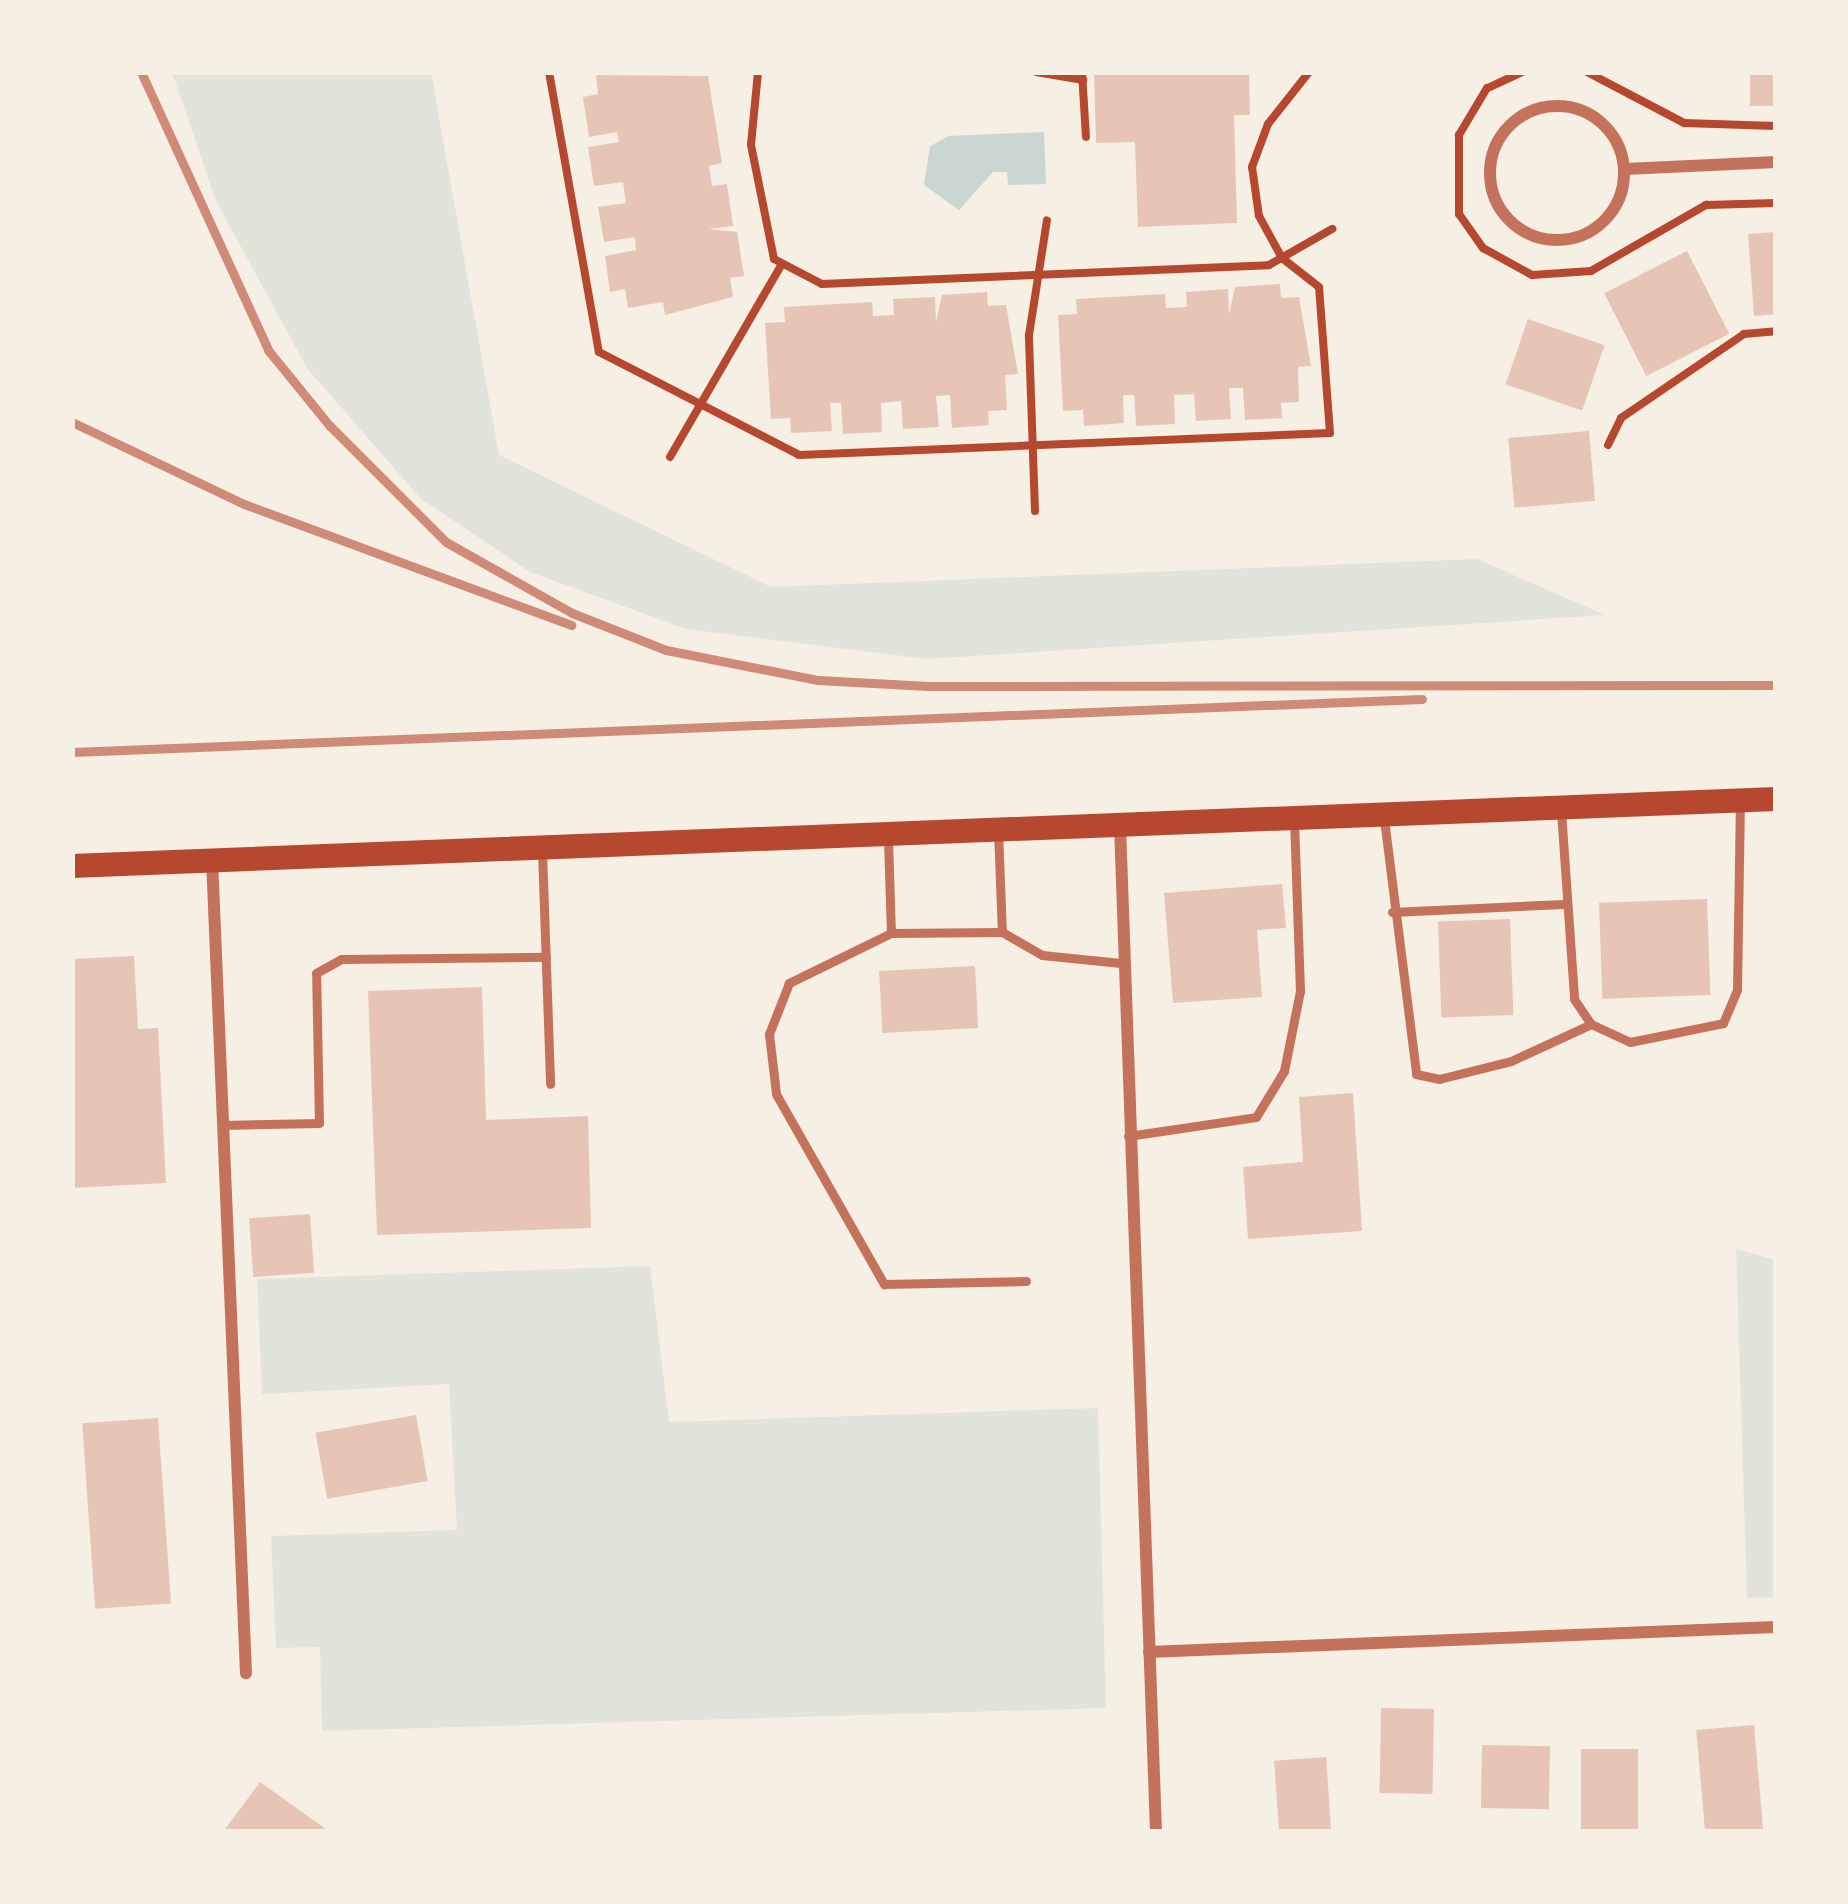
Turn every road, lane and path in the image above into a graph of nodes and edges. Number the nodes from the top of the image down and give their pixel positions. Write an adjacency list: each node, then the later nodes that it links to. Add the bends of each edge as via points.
1 (549, 72): 19 (path, via 599,352)
2 (758, 72): 16 (path, via 757,203)
3 (1036, 72): 7 (path)
4 (1310, 72): 15 (path, via 1252,167 1259,216)
5 (1522, 72): 12 (path, via 1487,88 1459,135 1459,214 1483,248 1532,275 1591,271 1706,205)
6 (1587, 72): 8 (path, via 1684,123)
7 (1082, 76): 9 (path)
8 (1776, 126)
9 (1086, 137)
10 (1776, 162): 11 (street)
11 (1625, 170): 11 (street, via 1594,116 1553,106 1514,122 1490,178 1509,219 1573,238 1612,213)
12 (1776, 202)
13 (1047, 220): 17 (path)
14 (1332, 229): 15 (path)
15 (1282, 258): 17 (path); 21 (path, via 1319,287 1330,433)
16 (780, 266): 17 (path, via 822,284); 19 (path)
17 (1033, 278): 21 (path)
18 (1776, 331): 20 (path, via 1744,334 1622,418)
19 (699, 403): 21 (path, via 799,454); 22 (path)
20 (1608, 445)
21 (1031, 447): 23 (path)
22 (670, 458)
23 (1035, 512)
24 (1776, 799): 25 (main road)
25 (1741, 800): 26 (main road); 41 (lane, via 1737,990 1723,1023 1630,1042)
26 (1561, 807): 27 (main road); 35 (lane)
27 (1384, 816): 28 (main road); 36 (lane)
28 (1294, 818): 29 (main road); 44 (lane, via 1300,991 1284,1071 1256,1117)
29 (1120, 824): 30 (main road); 40 (street)
30 (998, 829): 31 (main road); 37 (lane)
31 (888, 833): 32 (main road); 38 (lane)
32 (542, 846): 33 (main road); 39 (lane)
33 (212, 859): 34 (main road); 43 (street)
34 (72, 866)
35 (1564, 904): 36 (lane); 41 (lane, via 1574,999)
36 (1392, 912): 41 (lane, via 1416,1074 1439,1079 1511,1061)
37 (1002, 932): 38 (lane); 40 (lane, via 1042,955)
38 (891, 933): 45 (lane, via 789,983 769,1034 776,1094 884,1284)
39 (546, 957): 42 (lane); 43 (lane, via 341,959 316,973 319,1123)
40 (1121, 963): 44 (street)
41 (1591, 1024)
42 (550, 1084)
43 (223, 1125): 48 (street)
44 (1128, 1136): 47 (street)
45 (1026, 1281)
46 (1776, 1627): 47 (street)
47 (1149, 1652): 49 (street)
48 (246, 1673)
49 (1156, 1832)

